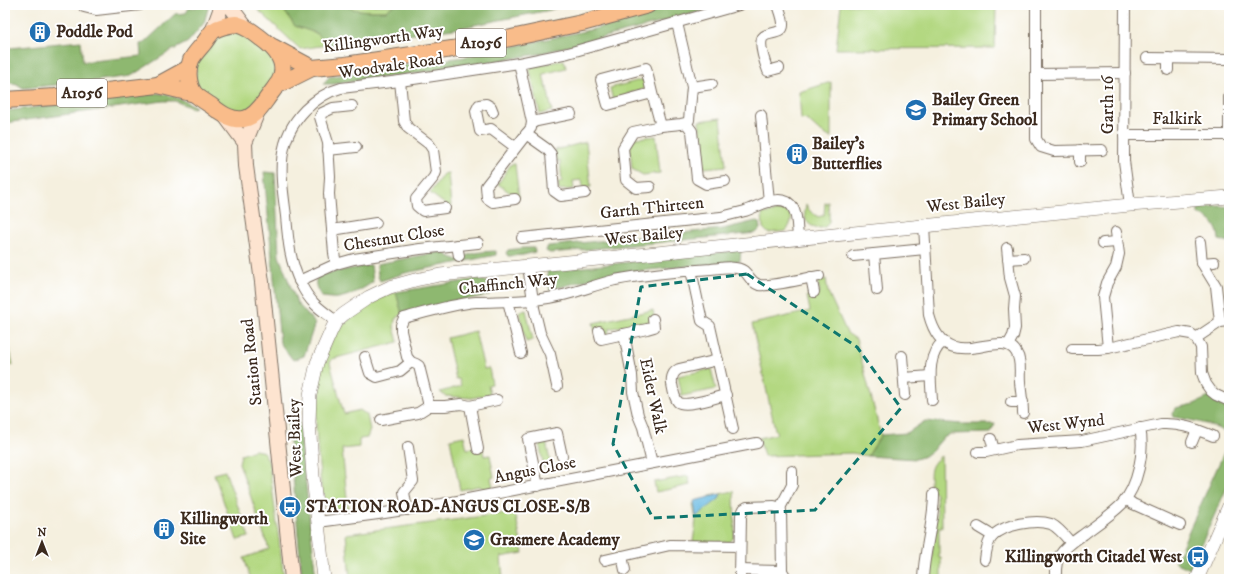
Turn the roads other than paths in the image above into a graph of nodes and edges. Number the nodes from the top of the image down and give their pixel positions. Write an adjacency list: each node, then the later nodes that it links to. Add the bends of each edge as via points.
1 (83, 5): 2 (street, via 96,10)
2 (140, 5)
3 (222, 5): 12 (main road)
4 (229, 5): 11 (main road)
5 (648, 5): 19 (main road, Killingworth Way / A1056, via 582,23 452,49)
6 (739, 5): 10 (street, Woodvale Road)
7 (778, 5): 20 (street, via 782,28 778,32 764,36 761,46 768,71)
8 (1036, 5): 23 (street)
9 (1125, 5): 22 (street, Garth 16)
10 (676, 23): 17 (street, Woodvale Road, via 568,53); 28 (street)
11 (244, 26): 12 (main road, via 228,25); 13 (main road)
12 (212, 32): 18 (main road, via 192,59)
13 (273, 47): 19 (main road, Killingworth Way); 27 (main road, via 281,65)
14 (1147, 58): 15 (street)
15 (1168, 58): 16 (street); 21 (street)
16 (1229, 59)
17 (519, 63): 24 (street, Woodvale Road); 39 (street)
18 (190, 68): 26 (main road, A1056); 30 (main road, via 191,86)
19 (312, 68): 27 (main road, Killingworth Way / A1056)
20 (779, 68)
21 (1168, 70)
22 (1124, 73): 23 (street); 43 (street, Garth 16)
23 (1036, 74): 49 (street, via 1038,143 1041,147 1054,151)
24 (400, 81): 59 (street, via 404,121 408,128 429,144 434,157 436,172 416,199 417,206 423,211); 83 (street, Woodvale Road, via 332,91 310,105 290,130 281,172 289,247)
25 (712, 84): 28 (street)
26 (158, 85): 30 (main road, A1056); 32 (main road, A1056)
27 (276, 86): 34 (main road)
28 (692, 87): 40 (street, via 689,120)
29 (652, 93): 29 (street, via 608,105 601,80 646,68); 41 (street)
30 (195, 94): 37 (main road)
31 (1229, 97): 44 (street, Falkirk)
32 (5, 100)
33 (352, 106): 48 (street, Chestnut Close, via 333,108 322,113 320,121)
34 (258, 110): 37 (main road, via 244,119); 45 (main road, Station Road)
35 (492, 112): 47 (street, via 492,107 486,104 479,105 476,111 480,130 491,129)
36 (571, 114): 39 (street)
37 (225, 116): 45 (main road)
38 (761, 116): 57 (street)
39 (532, 122): 42 (street)
40 (686, 123): 41 (street); 52 (street, via 692,130 697,179 706,184)
41 (661, 126): 53 (street, via 633,132 623,148 626,180 636,188)
42 (526, 134): 47 (street); 54 (street, via 551,154 554,191 561,196)
43 (1124, 135): 44 (street, Falkirk); 58 (street, Garth 16, via 1124,161)
44 (1229, 136)
45 (245, 143): 149 (main road, Station Road, via 262,282)
46 (356, 148): 48 (street)
47 (515, 148): 56 (street, via 486,186 487,198 493,202)
48 (328, 150): 62 (street, Chestnut Close)
49 (1080, 150): 50 (street); 51 (street)
50 (1102, 150)
51 (1080, 162)
52 (719, 179)
53 (646, 184)
54 (581, 191)
55 (1229, 197): 58 (street, West Bailey)
56 (509, 198)
57 (769, 202): 63 (street, Garth Thirteen, via 721,217); 65 (street, Garth Thirteen, via 780,200 793,207)
58 (1130, 205): 61 (street, West Bailey)
59 (440, 206)
60 (372, 221): 62 (street, Chestnut Close)
61 (924, 225): 65 (street, West Bailey); 72 (street)
62 (332, 230): 80 (street, Chestnut Close)
63 (537, 237): 64 (street, Garth Thirteen); 70 (street)
64 (522, 238)
65 (798, 238): 81 (street, West Bailey)
66 (1200, 242): 79 (street)
67 (478, 243): 69 (street, Chestnut Close)
68 (1103, 243): 96 (street, via 1117,237 1119,254 1103,297)
69 (457, 245): 74 (street, Chestnut Close); 80 (street, Chestnut Close, via 354,259)
70 (538, 247)
71 (1007, 248): 77 (street)
72 (925, 249): 73 (street); 94 (street, via 929,315 931,325)
73 (874, 254): 75 (street); 84 (street)
74 (459, 256)
75 (852, 256)
76 (1024, 258): 77 (street)
77 (1008, 259): 95 (street, via 1015,296 1013,336)
78 (1214, 262): 79 (street)
79 (1202, 263): 90 (street, via 1216,286)
80 (336, 264): 83 (street, Chestnut Close)
81 (528, 266): 86 (street); 89 (street, West Bailey, via 415,280 369,297)
82 (691, 270): 85 (street, Chaffinch Way, via 739,269 754,283 765,286 815,277); 86 (street, Chaffinch Way, via 637,276); 101 (street, via 702,321 710,326)
83 (299, 281): 89 (street, Woodvale Road, via 317,307)
84 (877, 290)
85 (814, 292)
86 (532, 300): 87 (street, Chaffinch Way); 105 (street, via 540,332 550,354)
87 (508, 301): 98 (street); 102 (street, Chaffinch Way, via 450,306 404,318 401,331 407,357)
88 (652, 319): 92 (street, via 654,327)
89 (336, 320): 137 (street, West Bailey, via 317,363 310,395 309,422)
90 (1224, 321): 93 (street)
91 (599, 331): 92 (street, via 601,340)
92 (624, 334): 129 (street, Eider Walk, via 638,416)
93 (1196, 338): 96 (street, via 1191,334 1179,332); 110 (street, via 1201,347 1202,373 1206,384 1216,395)
94 (943, 342): 95 (street, via 958,348); 103 (street, via 934,356)
95 (1008, 345): 112 (street, via 1015,350 1019,358)
96 (1108, 348): 97 (street)
97 (1072, 349)
98 (521, 353)
99 (902, 356): 104 (street)
100 (365, 357): 102 (street, via 370,373 377,377 400,371)
101 (718, 360): 106 (street); 106 (street, via 675,371 672,378 675,398 687,404)
102 (411, 362): 113 (street, via 419,366)
103 (930, 376): 104 (street); 109 (street)
104 (904, 378): 107 (street)
105 (557, 386)
106 (726, 395): 118 (street)
107 (905, 395)
108 (497, 400): 114 (street)
109 (932, 400)
110 (1229, 401)
111 (1011, 402): 112 (street)
112 (1023, 402): 115 (street)
113 (429, 406): 114 (street); 116 (street, via 418,413)
114 (470, 406): 124 (street)
115 (1024, 413)
116 (381, 420)
117 (1140, 428): 119 (street, West Wynd, via 1166,423); 126 (street, West Wynd, via 1082,441 1025,444); 133 (street, via 1141,456 1134,484)
118 (734, 429)
119 (1197, 430): 120 (street, West Wynd); 122 (street)
120 (1213, 436)
121 (991, 439): 126 (street)
122 (1192, 442)
123 (757, 443): 129 (street, Angus Close)
124 (474, 444)
125 (408, 447): 136 (street, via 413,481 404,492)
126 (994, 450): 127 (street, West Wynd)
127 (978, 452)
128 (562, 456): 131 (street, via 555,446 557,433 528,439)
129 (652, 463): 131 (street, Angus Close)
130 (792, 471): 135 (street, via 792,486)
131 (538, 486): 136 (street, Angus Close)
132 (934, 494): 151 (street)
133 (1126, 499): 138 (street, via 1133,504 1159,510); 141 (street)
134 (1229, 506): 153 (street)
135 (780, 508): 142 (street, via 750,506 744,509 741,516); 148 (street)
136 (407, 510): 137 (street, Angus Close)
137 (318, 522): 150 (street, West Bailey)
138 (1180, 525)
139 (978, 527): 140 (street)
140 (993, 536): 141 (street, via 1008,527 1023,523 1044,523 1052,525); 145 (street, via 988,543)
141 (1071, 543): 152 (street, via 1064,549 1056,564)
142 (740, 546): 143 (street, via 670,545); 147 (street)
143 (622, 556): 144 (street); 146 (street)
144 (605, 560)
145 (985, 560)
146 (625, 570)
147 (740, 575): 148 (street)
148 (784, 575)
149 (292, 579)
150 (324, 579)
151 (923, 579)
152 (1056, 579)
153 (1197, 579)

